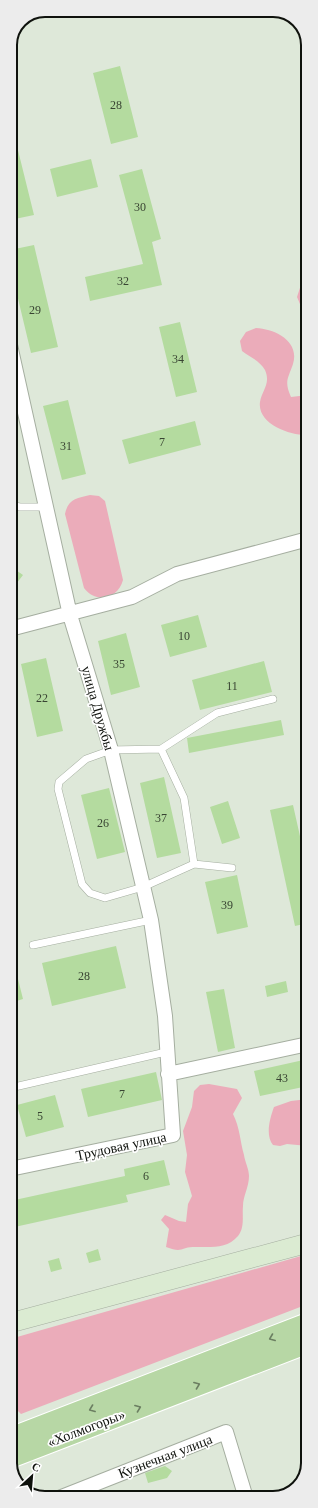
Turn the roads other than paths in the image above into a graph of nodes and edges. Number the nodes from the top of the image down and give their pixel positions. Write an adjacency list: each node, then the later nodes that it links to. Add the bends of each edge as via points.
1 (17, 404): 3 (street, улица Дружбы)
2 (17, 506): 3 (lane)
3 (45, 507): 5 (street, улица Дружбы)
4 (301, 541): 5 (street, via 178,574 132,597)
5 (70, 615): 6 (street); 9 (street, улица Дружбы)
6 (17, 627)
7 (273, 699): 8 (lane, via 217,713)
8 (161, 749): 9 (lane); 10 (lane, via 184,798)
9 (111, 750): 12 (street, улица Дружбы); 12 (lane, via 86,759 59,782 58,789 82,884 90,893 105,898)
10 (194, 864): 11 (lane); 12 (lane)
11 (232, 868)
12 (143, 887): 13 (street, улица Дружбы)
13 (151, 920): 14 (lane); 16 (street, улица Дружбы, via 165,1016)
14 (33, 945)
15 (301, 1046): 17 (street)
16 (166, 1052): 17 (street, улица Дружбы); 18 (lane)
17 (168, 1074): 19 (street, Трудовая улица, via 173,1135)
18 (17, 1086)
19 (17, 1168)
20 (301, 1245): 21 (street)
21 (17, 1321)
22 (301, 1327): 24 (main road, one-way to 24)
23 (301, 1344): 24 (main road, one-way to 23)
24 (158, 1392): 25 (main road, «Холмогоры», one-way to 25); 26 (main road, «Холмогоры», one-way to 24)
25 (17, 1438)
26 (17, 1454)
27 (77, 1491): 28 (street, Кузнечная улица, via 226,1432)
28 (244, 1491)

